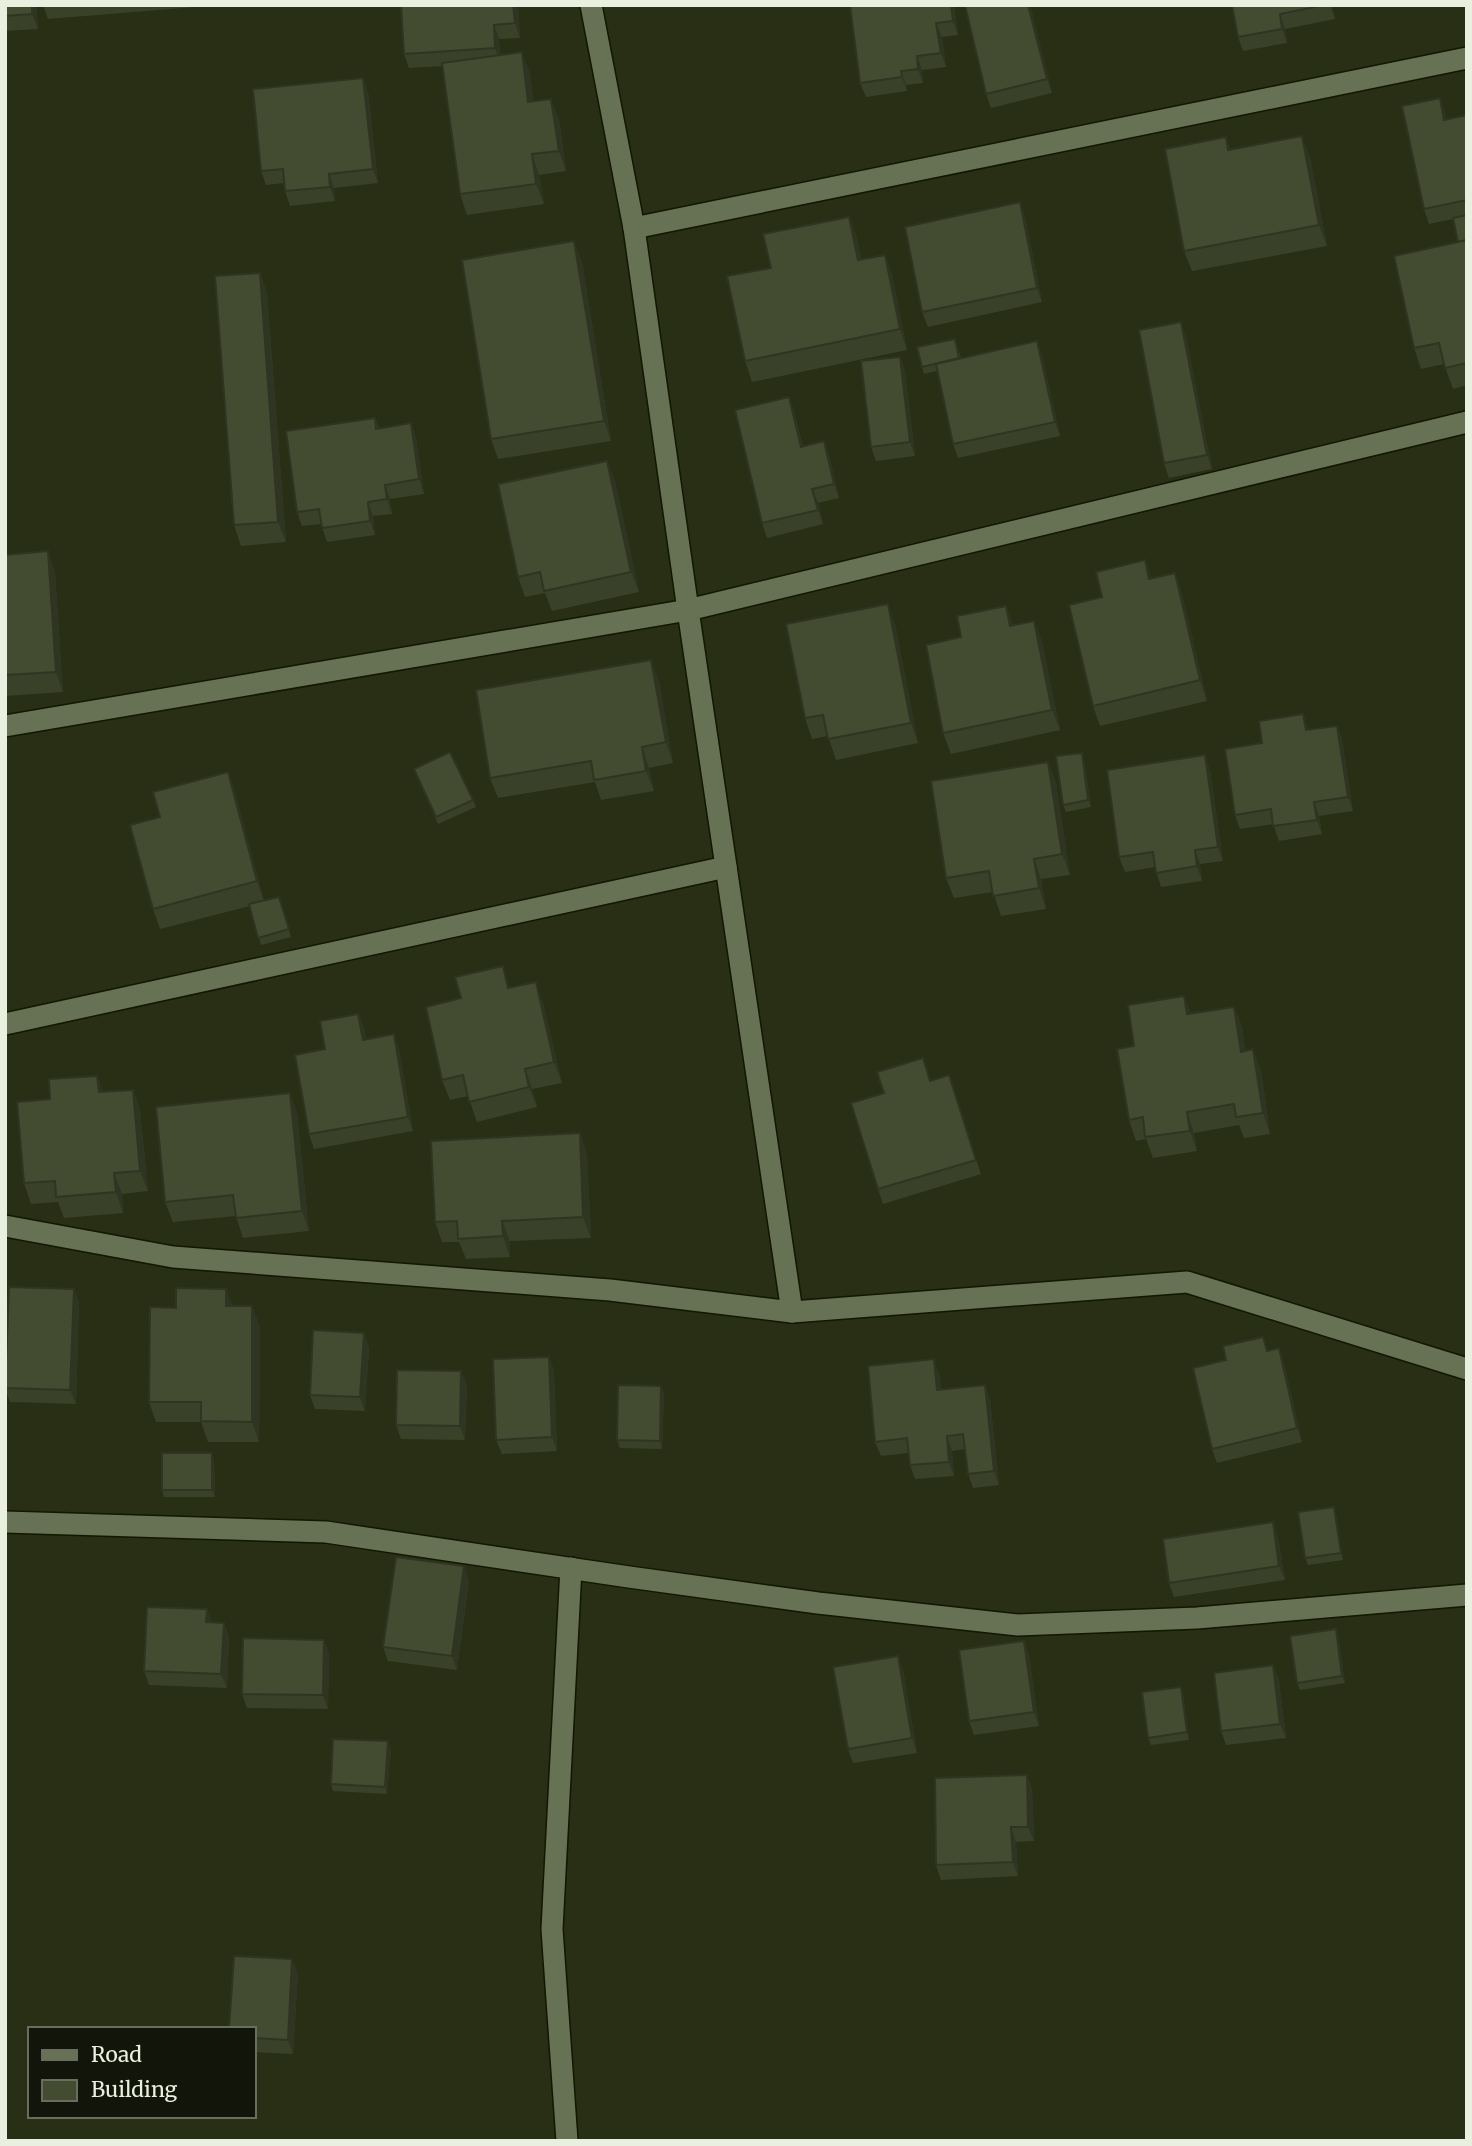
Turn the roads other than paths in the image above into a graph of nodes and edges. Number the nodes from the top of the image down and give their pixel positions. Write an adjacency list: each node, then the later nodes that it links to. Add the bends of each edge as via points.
1 (590, 5): 3 (street)
2 (1467, 58): 3 (street)
3 (634, 228): 5 (street)
4 (1467, 422): 5 (street)
5 (688, 610): 6 (street); 7 (street)
6 (5, 726)
7 (726, 867): 8 (street); 10 (street)
8 (5, 1024)
9 (5, 1226): 10 (street, via 173,1257 610,1290)
10 (792, 1312): 11 (street, via 1187,1282)
11 (1467, 1369)
12 (5, 1522): 13 (street, via 326,1532)
13 (571, 1568): 14 (street, via 1018,1625 1197,1618); 15 (street, via 552,1928)
14 (1467, 1595)
15 (566, 2141)

